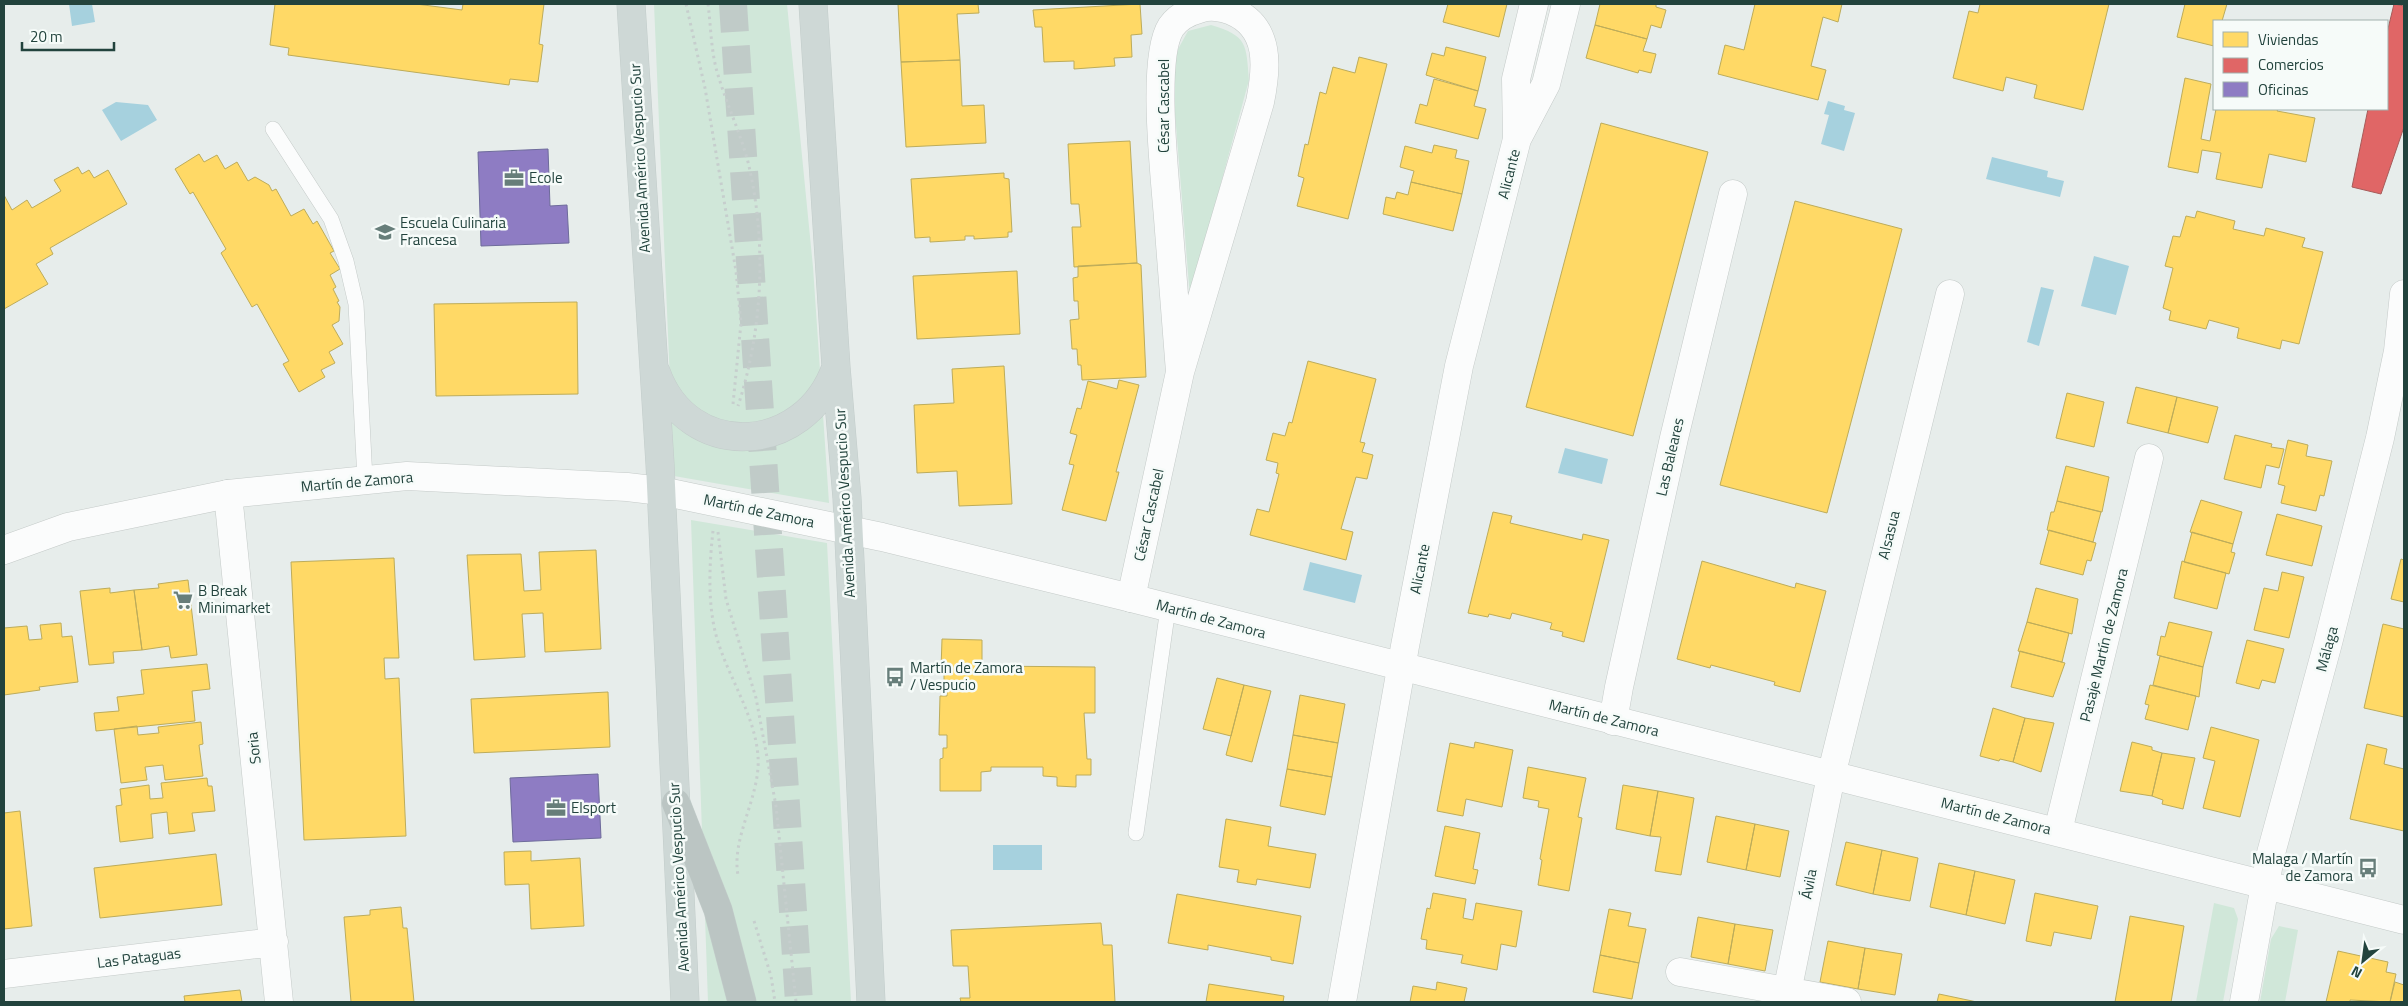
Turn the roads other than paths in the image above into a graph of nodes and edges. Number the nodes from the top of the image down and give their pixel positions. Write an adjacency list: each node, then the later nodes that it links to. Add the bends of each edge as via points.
1 (631, 4): 10 (main road, Avenida Américo Vespucio Sur)
2 (813, 4): 11 (main road, Avenida Américo Vespucio Sur)
3 (1534, 4): 6 (street, Alicante, via 1516,79)
4 (1566, 4): 6 (street, Alicante, via 1546,84)
5 (274, 128): 14 (lane, via 331,219 346,262 356,304)
6 (1517, 139): 21 (street, Alicante, via 1459,366)
7 (1733, 194): 22 (street, Las Baleares, via 1674,438)
8 (1950, 294): 23 (street, Alsasua)
9 (2404, 294): 27 (street, Málaga, via 2398,351 2380,438)
10 (652, 353): 11 (main road, via 662,386 678,409 713,431 754,437 794,424 810,411 823,395); 15 (main road, Avenida Américo Vespucio Sur)
11 (836, 367): 17 (main road, Avenida Américo Vespucio Sur)
12 (1180, 372): 12 (street, César Cascabel, via 1264,80 1266,58 1255,27 1240,14 1224,8 1202,8 1182,16 1171,27 1161,72 1161,122); 19 (street, César Cascabel)
13 (2149, 458): 25 (street, Pasaje Martín de Zamora)
14 (365, 480): 15 (street, Martín de Zamora, via 408,476); 16 (street, Martín de Zamora)
15 (660, 491): 17 (street, Martín de Zamora); 24 (main road, Avenida Américo Vespucio Sur)
16 (228, 494): 18 (street, Martín de Zamora, via 68,527); 29 (street, Soria)
17 (848, 530): 19 (street, Martín de Zamora); 36 (main road, Avenida Américo Vespucio Sur)
18 (4, 550)
19 (1131, 598): 20 (street, Martín de Zamora)
20 (1168, 608): 21 (street, Martín de Zamora); 26 (lane)
21 (1401, 668): 22 (street, Martín de Zamora); 37 (street, Alicante)
22 (1613, 721): 23 (street, Martín de Zamora)
23 (1831, 776): 25 (street, Martín de Zamora); 32 (street, Ávila)
24 (676, 803): 34 (main road, Avenida Américo Vespucio Sur); 35 (highway, via 718,910)
25 (2058, 831): 27 (street, Martín de Zamora)
26 (1136, 833)
27 (2263, 885): 28 (street, Martín de Zamora); 39 (street, Málaga)
28 (2404, 920)
29 (274, 942): 31 (street, Las Pataguas); 33 (street, Soria)
30 (1680, 972): 32 (street)
31 (4, 974)
32 (1786, 997): 38 (street)
33 (279, 1002)
34 (685, 1002)
35 (742, 1002)
36 (871, 1002)
37 (1342, 1002)
38 (1847, 1002)
39 (2244, 1002)

